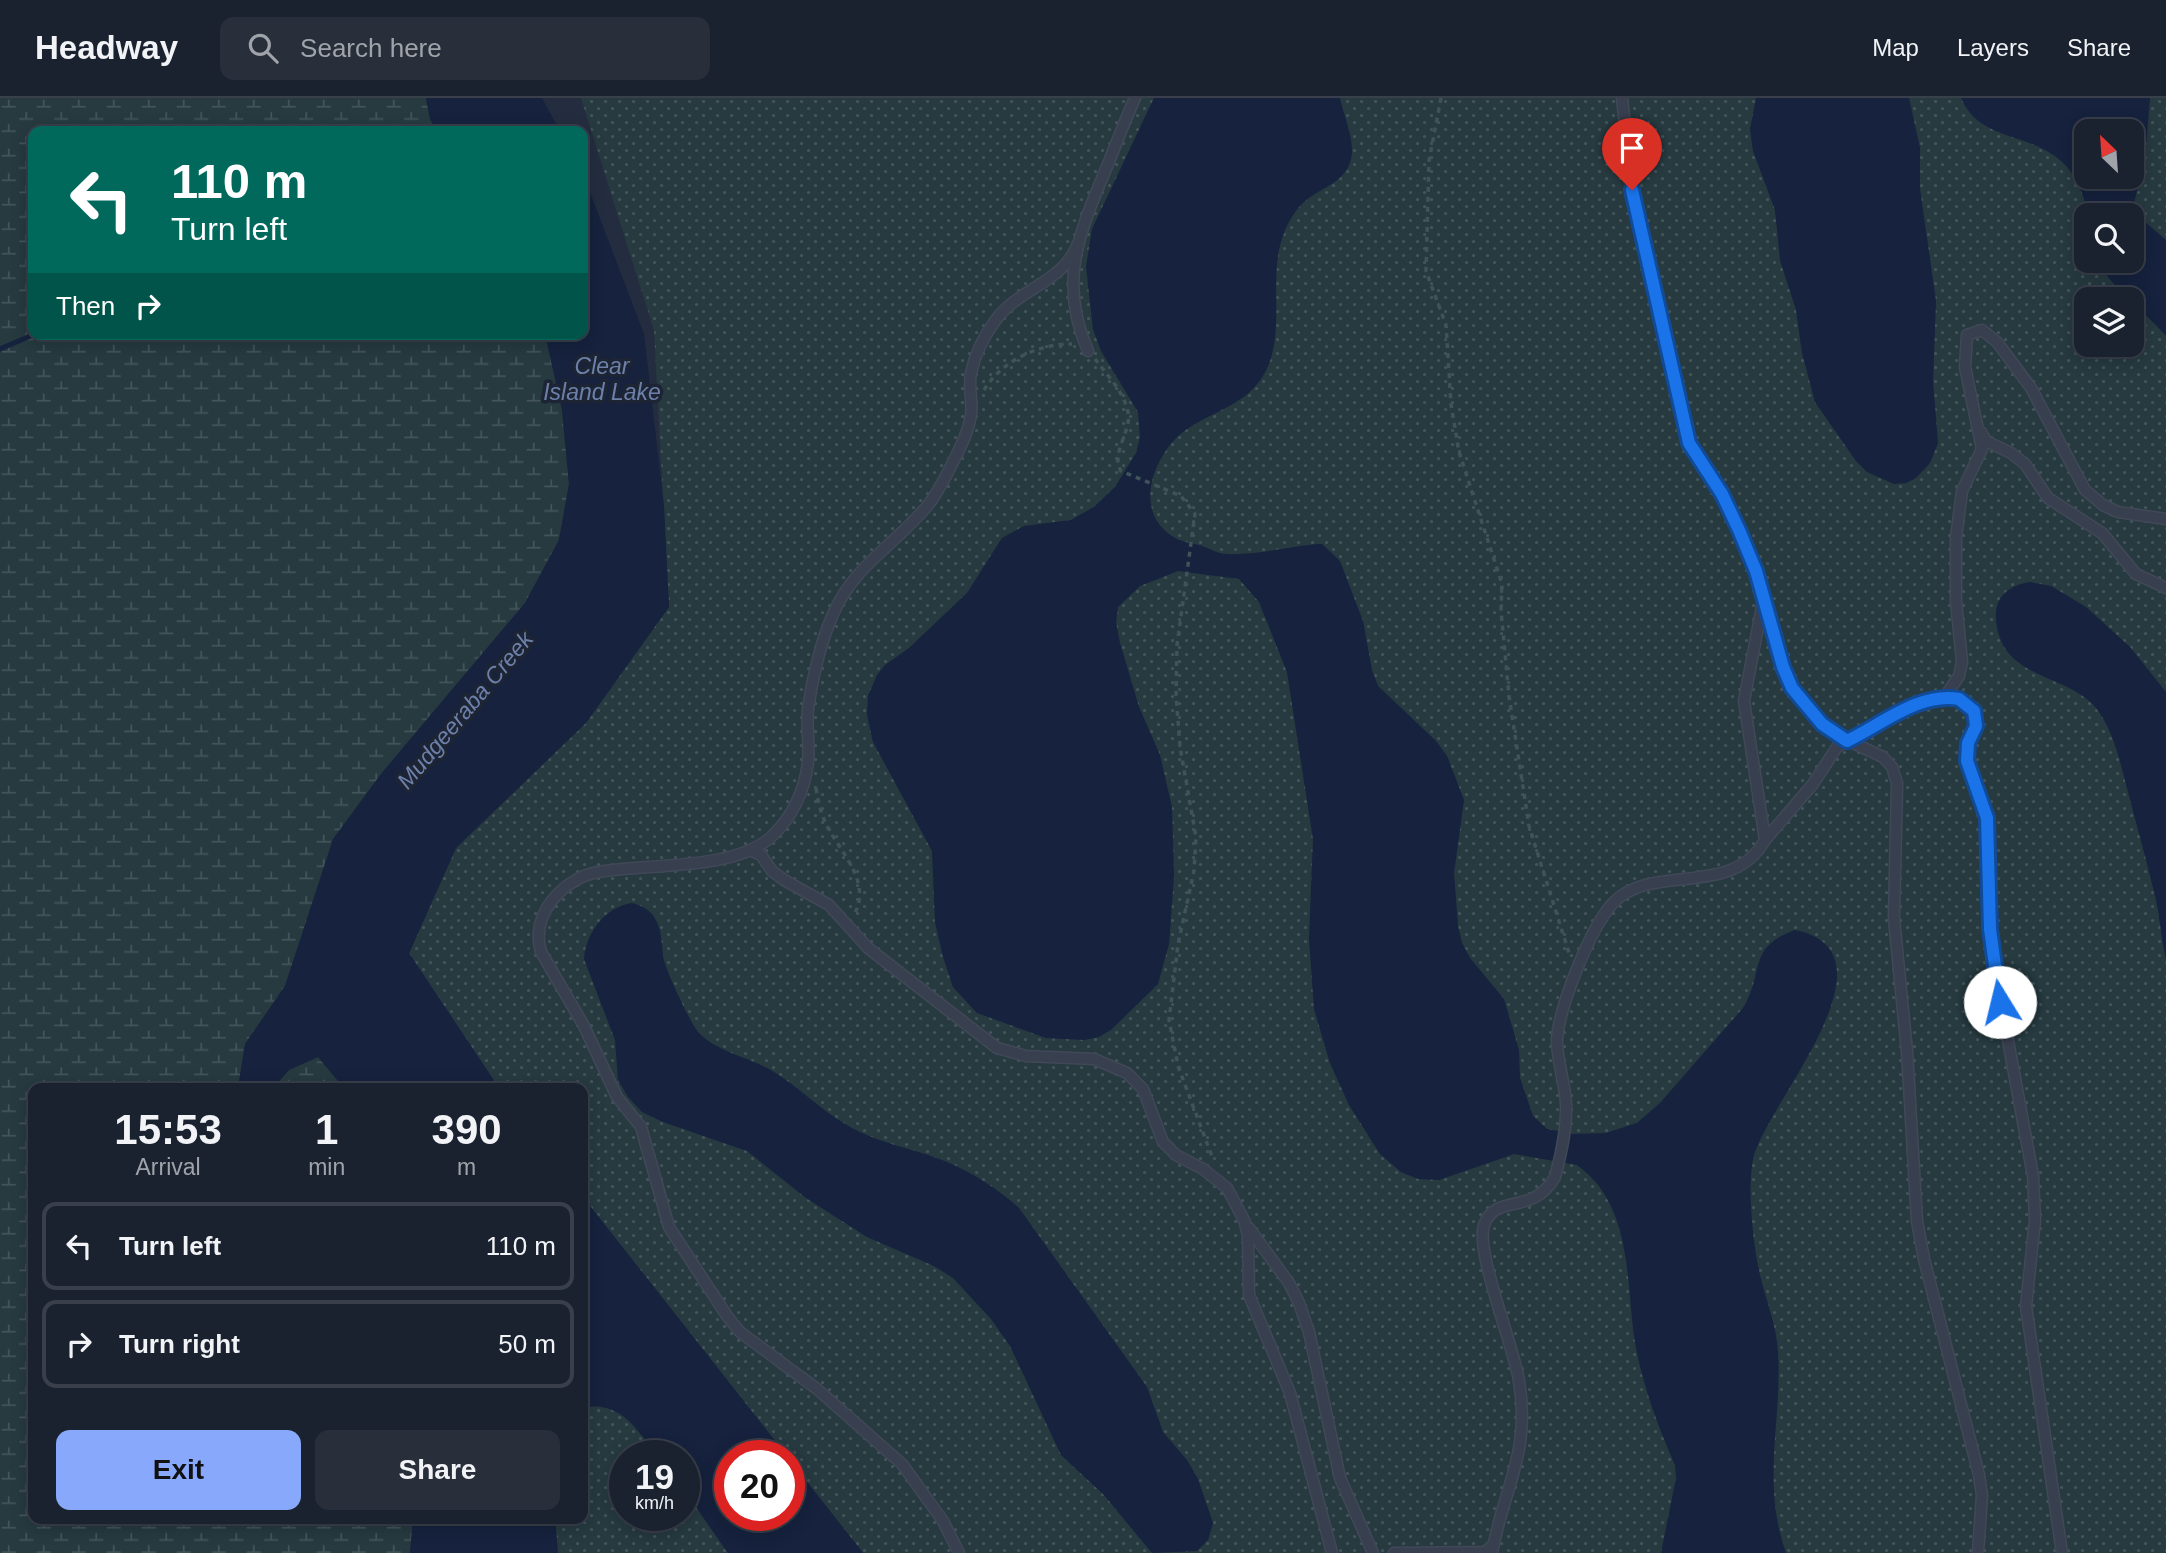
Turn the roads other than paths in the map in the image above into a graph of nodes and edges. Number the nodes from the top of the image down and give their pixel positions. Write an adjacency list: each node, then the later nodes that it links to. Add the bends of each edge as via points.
1 (1135, 98): 3 (lane)
2 (1622, 98): 10 (lane, via 1634,200 1689,443 1722,494)
3 (1078, 243): 4 (lane, via 1072,301); 14 (lane, via 1064,269 1018,296 990,327 970,375 971,414 960,448 927,506 853,579 834,612 808,709 808,763 796,804 770,838)
4 (1088, 351)
5 (1974, 410): 6 (lane, via 1986,441); 7 (lane, via 1982,449); 8 (lane, via 1965,342 1968,335 1982,330 1997,342 2031,388 2085,489 2118,512)
6 (2004, 450): 7 (lane, via 1991,450); 9 (lane, via 2025,464 2048,498 2102,533 2136,573)
7 (1978, 458): 11 (lane, via 1962,491 1956,538 1962,662 1959,676)
8 (2166, 519)
9 (2166, 588)
10 (1763, 596): 12 (lane, via 1792,688 1822,724); 13 (lane, via 1744,701)
11 (1944, 698): 12 (lane, via 1887,718); 23 (lane, via 1959,699 1976,718 1967,761 1987,818 1993,959 2033,1176 2035,1220 2026,1306)
12 (1847, 741): 13 (lane, via 1837,747); 22 (lane, via 1883,757 1897,783 1894,919 1917,1221 1979,1475)
13 (1765, 841): 16 (lane, via 1739,864 1711,877 1643,886 1614,902 1591,937 1576,974 1557,1038 1566,1105 1555,1177 1542,1195 1499,1208 1483,1228 1486,1258 1523,1408 1520,1458)
14 (750, 850): 15 (lane, via 761,855 784,880 829,905 868,948 996,1048 1026,1056 1094,1059 1127,1073 1143,1089 1163,1142 1227,1188); 18 (lane, via 722,860 596,872 570,884 547,905 537,939 617,1097 640,1127 669,1227 727,1317 790,1372 817,1388 902,1464 943,1521)
15 (1245, 1221): 17 (lane, via 1299,1303 1340,1478); 19 (lane, via 1250,1295 1290,1393)
16 (1492, 1549): 21 (lane)
17 (1374, 1550)
18 (959, 1553)
19 (1332, 1553)
20 (1394, 1553): 21 (lane)
21 (1480, 1553)
22 (1978, 1553)
23 (2062, 1553)

